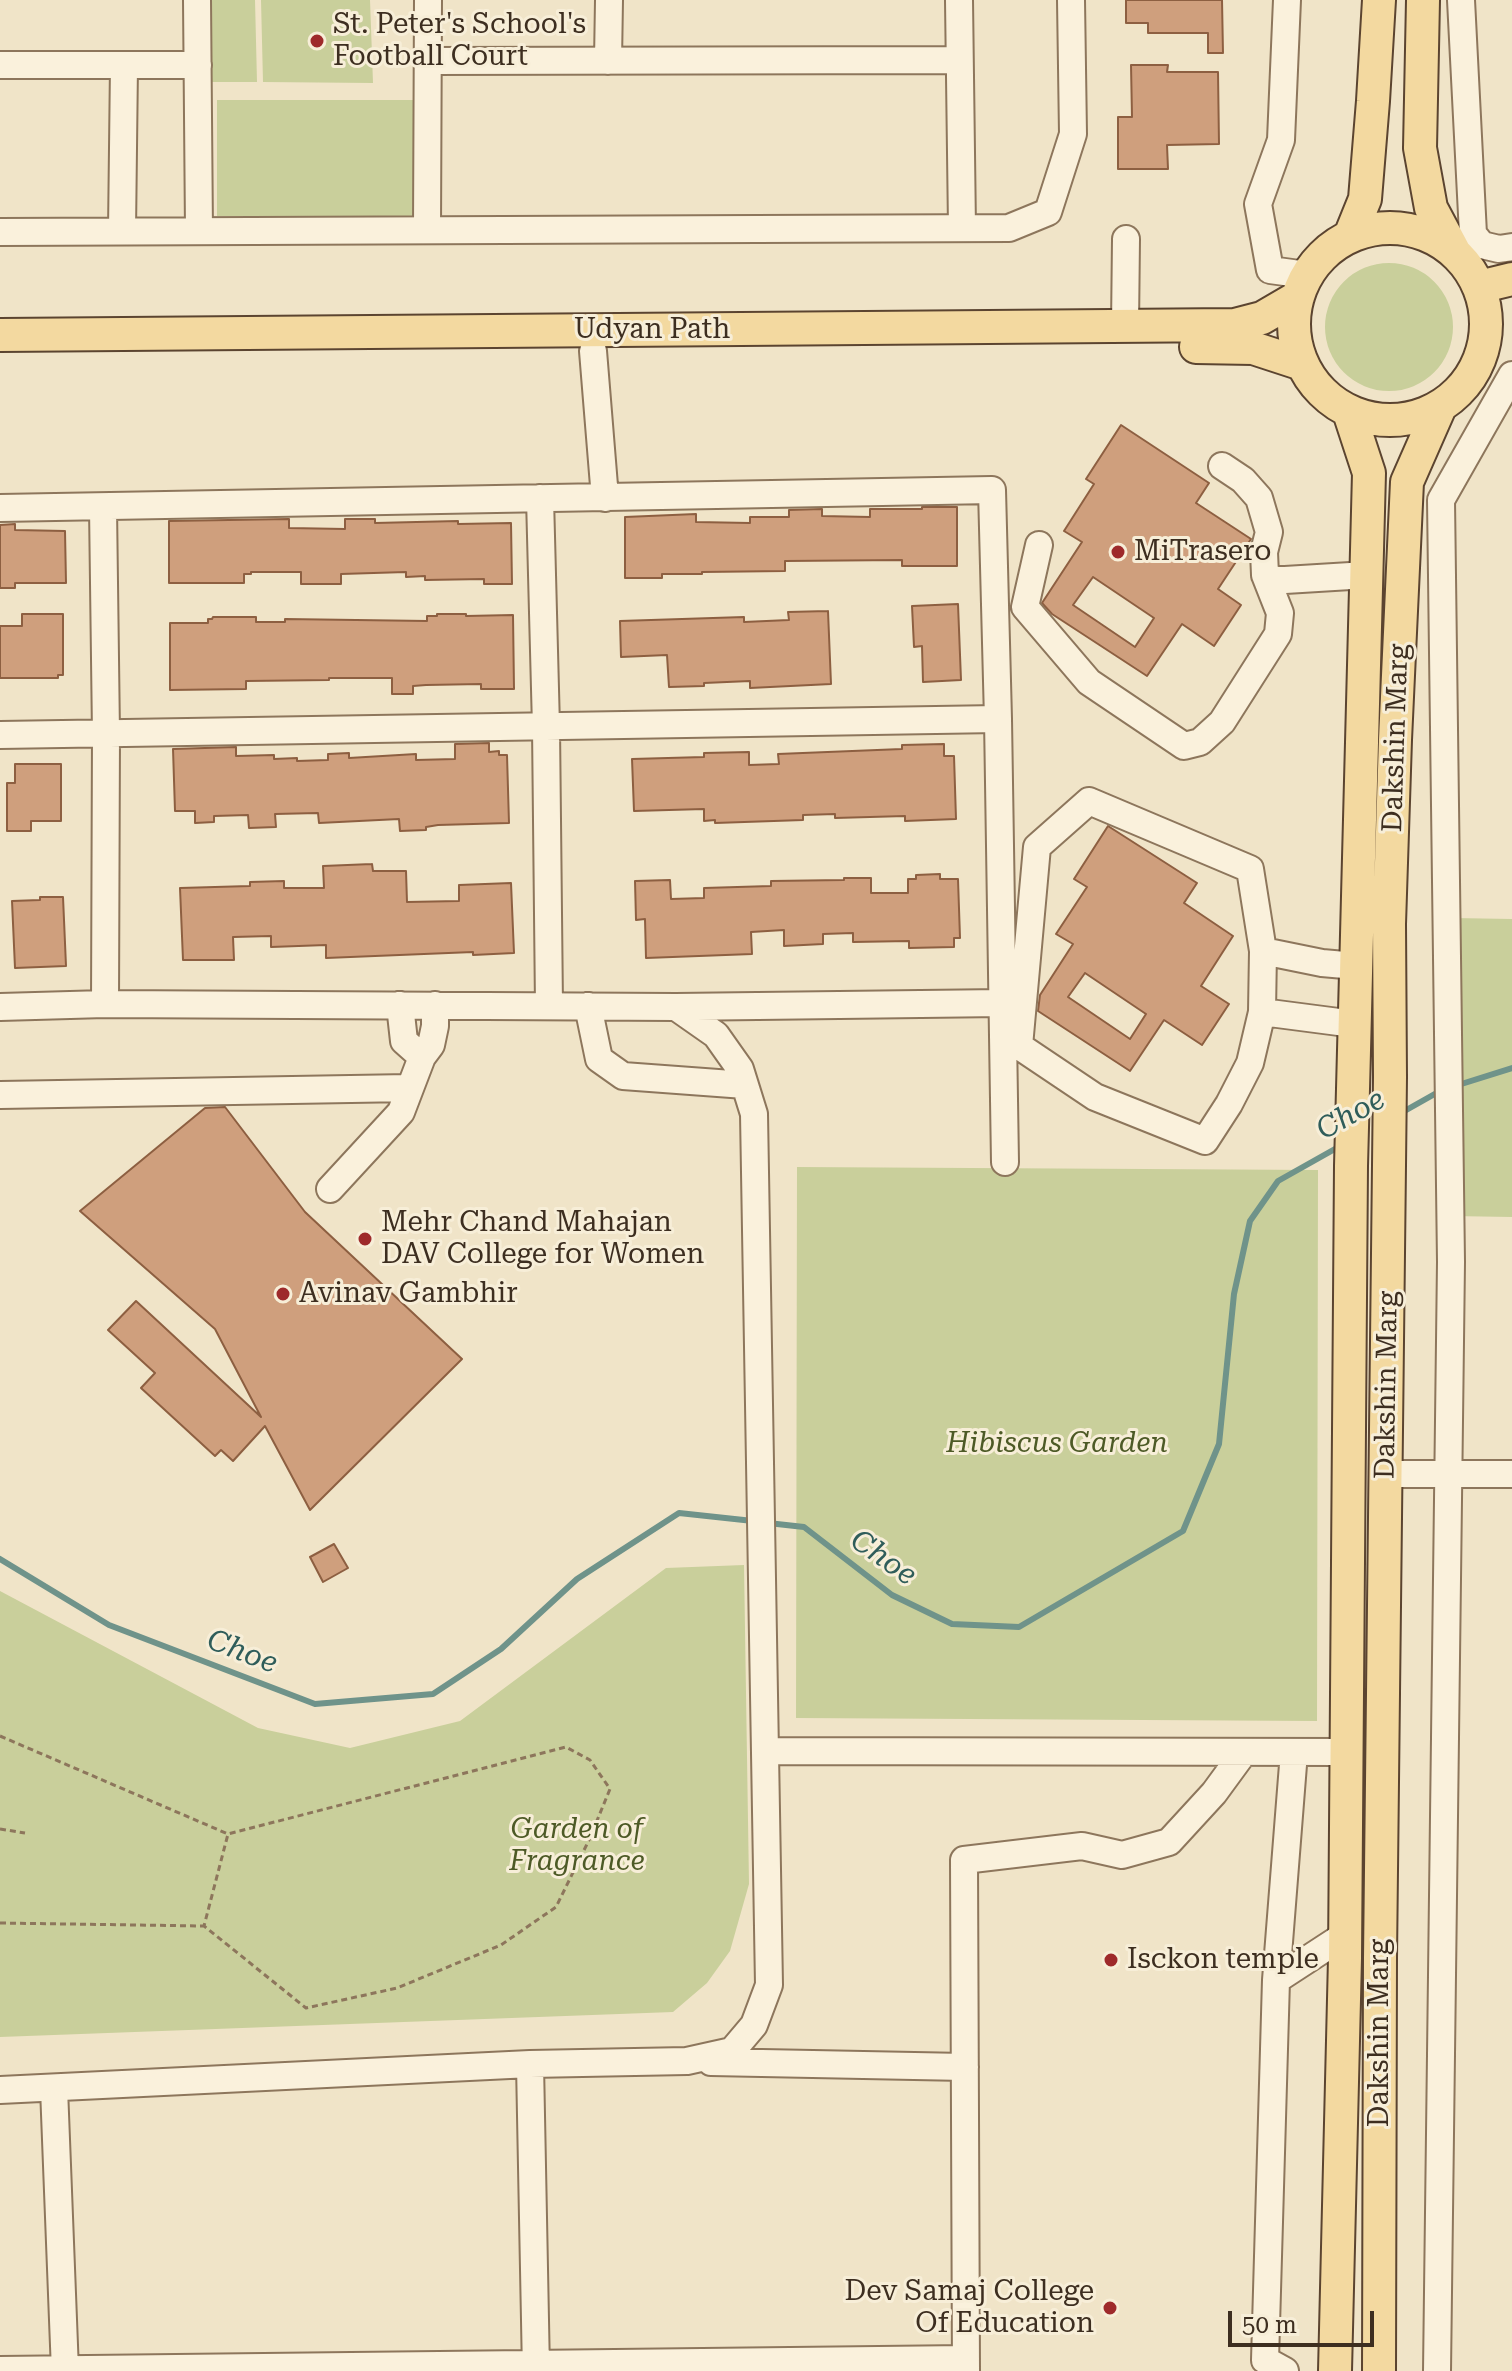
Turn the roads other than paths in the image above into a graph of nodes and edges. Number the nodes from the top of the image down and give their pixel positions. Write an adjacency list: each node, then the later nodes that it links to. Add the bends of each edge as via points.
1 (197, 0): 15 (street)
2 (428, 0): 11 (street)
3 (609, 0): 12 (street)
4 (959, 0): 10 (street)
5 (1071, 0): 16 (street, via 1073,134 1048,212 1009,228)
6 (1287, 0): 26 (street, via 1281,140 1258,204 1270,270)
7 (1379, 0): 21 (main road, via 1365,199)
8 (1423, 0): 24 (main road, via 1420,148 1431,208)
9 (1461, 0): 23 (street, via 1473,234 1482,245)
10 (959, 60): 12 (street); 16 (street)
11 (428, 61): 12 (street); 17 (street)
12 (608, 61)
13 (0, 65): 14 (street)
14 (124, 65): 15 (street); 18 (street)
15 (198, 65): 19 (street)
16 (962, 228): 17 (street)
17 (427, 229): 19 (street)
18 (122, 231): 19 (street); 20 (street)
19 (199, 231)
20 (0, 232)
21 (1350, 236): 24 (main road, via 1400,228 1424,234); 26 (main road, via 1336,244)
22 (1126, 239): 29 (street)
23 (1512, 247)
24 (1455, 253): 27 (main road)
25 (1512, 279): 27 (main road)
26 (1302, 286): 29 (main road, Udyan Path, via 1262,318 1235,325); 34 (main road, via 1295,306)
27 (1479, 287): 31 (main road)
28 (1512, 320): 31 (main road)
29 (1125, 326): 30 (main road, Udyan Path)
30 (0, 335)
31 (1484, 346): 36 (main road, via 1469,380)
32 (593, 351): 33 (main road, Udyan Path); 34 (main road, Udyan Path, via 1221,346 1253,348); 40 (street)
33 (0, 356)
34 (1302, 364): 37 (main road, via 1317,388)
35 (1512, 375): 69 (street, via 1441,500)
36 (1440, 407): 37 (main road, via 1409,419 1381,421); 68 (main road, Dakshin Marg, via 1407,482 1390,909)
37 (1349, 412): 45 (main road, Dakshin Marg, via 1369,473)
38 (1222, 466): 44 (street, via 1259,498 1269,532)
39 (540, 498): 40 (street); 41 (street); 47 (street)
40 (605, 498): 46 (street, via 992,490)
41 (103, 507): 42 (street); 48 (street)
42 (0, 508)
43 (1039, 545): 44 (street, via 1025,607 1089,682 1184,746 1200,742 1222,722 1278,634 1280,613)
44 (1265, 575): 45 (street, via 1285,580)
45 (1367, 575): 51 (main road, Dakshin Marg)
46 (998, 719): 47 (street); 52 (street)
47 (546, 727): 48 (street); 56 (street)
48 (106, 734): 49 (street); 53 (street)
49 (0, 735)
50 (1263, 951): 51 (street); 60 (street); 60 (street, via 1250,869 1089,801 1037,847 1019,1046 1095,1097 1205,1141 1250,1063)
51 (1356, 966): 61 (main road, Dakshin Marg)
52 (1002, 1003): 59 (street); 66 (street)
53 (105, 1004): 54 (street); 58 (street)
54 (400, 1005): 55 (street); 62 (street, via 404,1041)
55 (435, 1005): 56 (street); 62 (street, via 431,1045)
56 (549, 1006): 57 (street)
57 (588, 1006): 59 (street); 63 (street, via 599,1059 623,1076)
58 (0, 1007)
59 (676, 1007): 63 (street, via 716,1035)
60 (1262, 1012): 61 (street)
61 (1354, 1024): 74 (main road, Dakshin Marg)
62 (422, 1057): 64 (street)
63 (745, 1085): 71 (street, via 754,1114)
64 (409, 1088): 65 (street); 67 (street, via 401,1112)
65 (0, 1095)
66 (1005, 1162)
67 (330, 1189)
68 (1386, 1474): 69 (street); 88 (main road, Dakshin Marg)
69 (1449, 1474): 70 (street); 89 (street)
70 (1512, 1474)
71 (765, 1751): 72 (street); 77 (street, via 769,1985 754,2025 732,2051)
72 (1244, 1752): 73 (street); 79 (street, via 1169,1842 1122,1855 1082,1846 964,1860)
73 (1294, 1752): 74 (street); 76 (street)
74 (1347, 1752): 75 (main road, Dakshin Marg)
75 (1345, 1935): 76 (street); 87 (main road, Dakshin Marg)
76 (1276, 1980): 86 (street, via 1265,2360)
77 (687, 2061): 78 (street); 79 (street)
78 (530, 2064): 80 (street); 83 (street)
79 (965, 2067): 82 (street)
80 (54, 2088): 81 (street); 85 (street)
81 (0, 2090)
82 (966, 2365): 83 (street)
83 (536, 2368): 85 (street)
84 (0, 2370): 85 (street)
85 (65, 2370)
86 (1285, 2371)
87 (1335, 2371)
88 (1379, 2371)
89 (1437, 2371)

